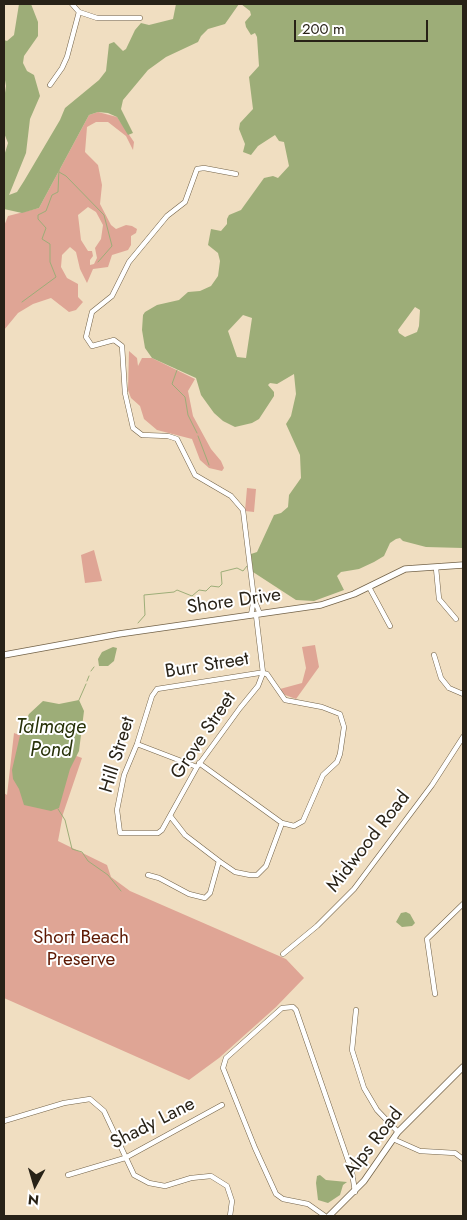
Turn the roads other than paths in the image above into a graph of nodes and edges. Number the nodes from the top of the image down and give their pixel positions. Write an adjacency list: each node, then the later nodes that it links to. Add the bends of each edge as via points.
1 (72, 4): 2 (street)
2 (79, 12): 3 (street, via 96,18); 4 (street, via 67,57)
3 (140, 18)
4 (50, 85)
5 (236, 174): 9 (street, via 197,169 185,202 167,216 129,262 112,296 92,312 86,337 92,346 114,340 122,346 125,393 133,428 142,435 177,439 195,475 231,496 243,510)
6 (463, 565): 7 (main road, Shore Drive)
7 (436, 568): 8 (main road, Shore Drive, via 405,569); 11 (street, via 439,599)
8 (369, 587): 10 (main road, Shore Drive, via 321,605); 12 (street)
9 (254, 599): 10 (street); 10 (street)
10 (256, 615): 14 (main road, Shore Drive, via 119,634); 15 (street)
11 (456, 619)
12 (390, 626)
13 (434, 654): 17 (street, via 441,678 449,688)
14 (4, 656)
15 (263, 673): 16 (street, Burr Street); 20 (street, Grove Street, via 258,686); 22 (street, via 270,677 285,700 334,711 344,720 337,762 323,775 303,821 294,826)
16 (157, 689): 19 (street, Hill Street)
17 (463, 694)
18 (463, 737): 27 (street, Midwood Road, via 432,785 354,889)
19 (137, 744): 20 (street); 23 (street, Hill Street, via 124,775 118,804)
20 (198, 765): 21 (street, Grove Street); 22 (street)
21 (171, 816): 23 (street, Grove Street, via 158,833); 24 (street, via 185,835)
22 (282, 823): 24 (street, via 262,872 257,875 236,872)
23 (120, 833)
24 (219, 861): 25 (street, via 210,894 205,898)
25 (148, 875)
26 (463, 904): 28 (street, via 427,939)
27 (283, 954)
28 (435, 994)
29 (356, 1010): 33 (street, via 352,1050 364,1088 377,1110)
30 (463, 1067): 33 (main road, Alps Road)
31 (222, 1105): 35 (street, Shady Lane)
32 (4, 1121): 35 (street, via 64,1103 90,1099 104,1110)
33 (398, 1132): 34 (main road, Alps Road)
34 (392, 1139): 36 (street, via 420,1151 455,1154); 38 (main road, Alps Road)
35 (125, 1158): 37 (street, Shady Lane); 39 (street, via 134,1175 149,1183 165,1186 211,1176 227,1186 232,1201)
36 (463, 1159)
37 (68, 1175)
38 (355, 1192): 40 (street, via 352,1172 296,1010 293,1007 282,1008 222,1065 276,1194 283,1199 308,1204); 41 (main road, Alps Road)
39 (230, 1216)
40 (325, 1216)
41 (329, 1216)

